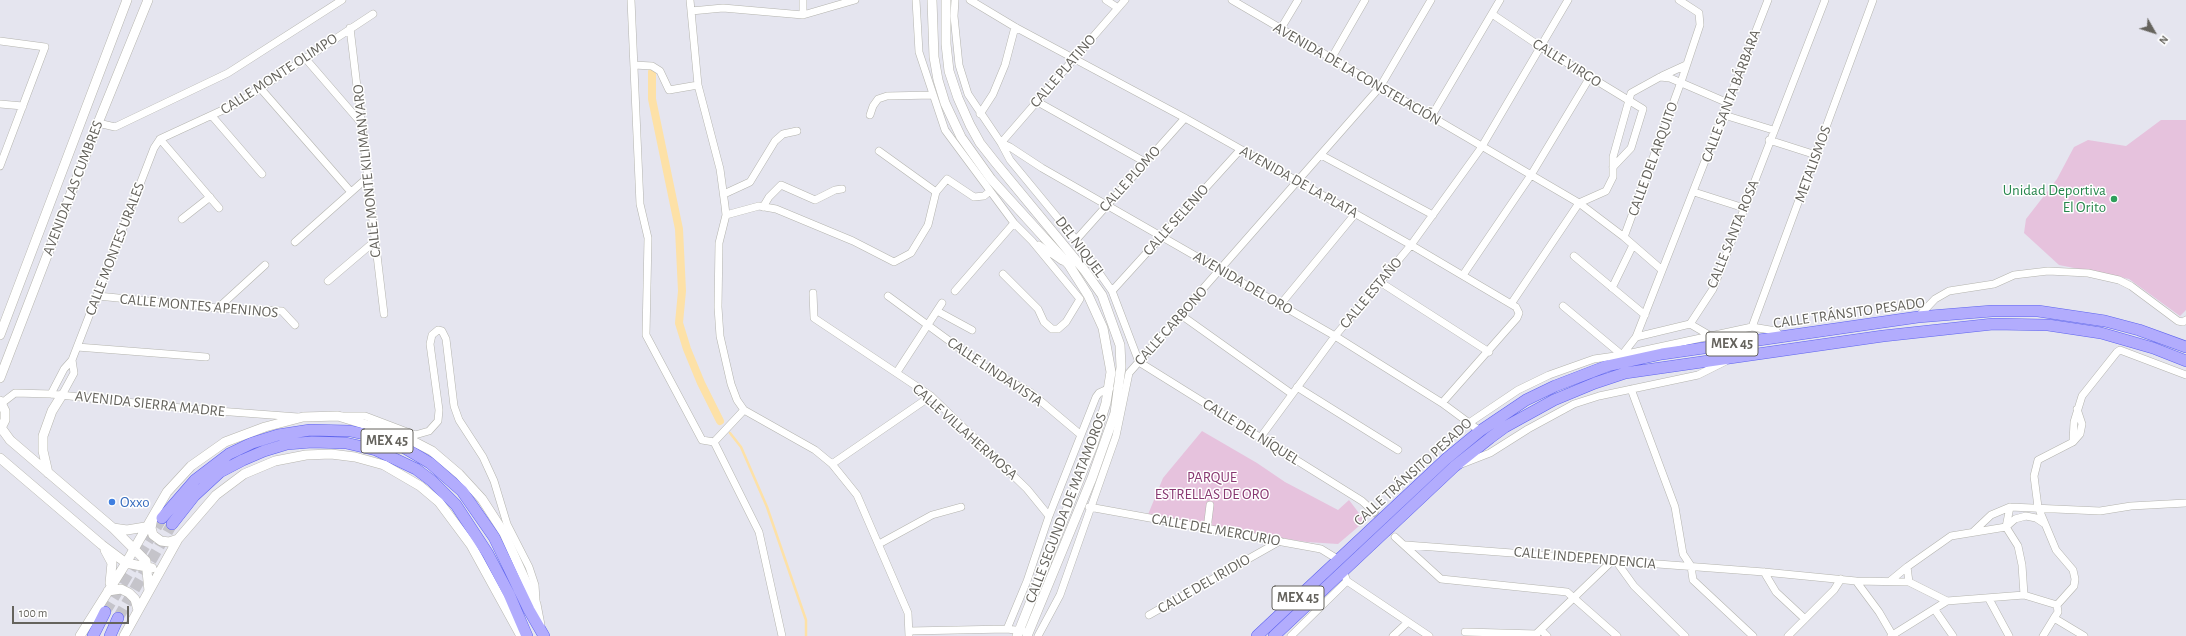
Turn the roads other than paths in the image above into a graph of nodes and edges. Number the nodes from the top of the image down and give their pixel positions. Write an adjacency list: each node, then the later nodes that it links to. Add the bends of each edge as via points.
1 (127, 0): 134 (street, AVENIDA LAS CUMBRES)
2 (148, 0): 58 (street, AVENIDA LAS CUMBRES)
3 (342, 0): 58 (street, via 228,73 115,127)
4 (631, 0): 38 (street)
5 (690, 0): 26 (street)
6 (803, 0): 29 (street)
7 (853, 0): 29 (street)
8 (916, 0): 46 (street, via 919,52)
9 (932, 0): 105 (street, CALLE SEGUNDA DE MATAMOROS, via 934,57 938,80 945,103 961,137 991,179)
10 (946, 0): 153 (street, CALLE SEGUNDA DE MATAMOROS, via 944,10 949,71 958,98 980,143 1065,244 1102,295 1120,345)
11 (955, 0): 52 (street, DEL NIQUEL, via 959,65 968,94)
12 (970, 0): 30 (street, AVENIDA DE LA PLATA)
13 (1106, 0): 25 (street)
14 (1125, 0): 25 (street, CALLE PLATINO)
15 (1232, 0): 32 (street, AVENIDA DE LA CONSTELACIÓN)
16 (1298, 0): 32 (street)
17 (1365, 0): 37 (street)
18 (1431, 0): 44 (street, CALLE CARBONO)
19 (1500, 0): 28 (street)
20 (1568, 0): 34 (street, CALLE ESTAÑO)
21 (1679, 0): 39 (street, CALLE DEL ARQUITO, via 1699,13 1700,25)
22 (1768, 0): 49 (street, CALLE SANTA BÁRBARA)
23 (1824, 0): 61 (street, CALLE SANTA ROSA)
24 (1873, 0): 70 (street, METALISMOS)
25 (1118, 8): 36 (street, CALLE PLATINO)
26 (690, 11): 29 (street, via 723,8); 43 (street)
27 (373, 14): 31 (street, CALLE MONTE OLIMPO)
28 (1492, 14): 34 (street, CALLE VIRGO); 56 (street)
29 (803, 15)
30 (1015, 27): 36 (street, AVENIDA DE LA PLATA); 52 (street, via 1005,65 993,94)
31 (350, 28): 35 (street, CALLE MONTE OLIMPO); 59 (street, CALLE MONTE KILIMANYARO)
32 (1280, 30): 37 (street, AVENIDA DE LA CONSTELACIÓN)
33 (0, 41): 51 (street, via 45,48)
34 (1541, 47): 40 (street, CALLE VIRGO); 65 (street, CALLE ESTAÑO)
35 (305, 58): 45 (street, CALLE MONTE OLIMPO); 59 (street)
36 (1073, 58): 47 (street, CALLE PLATINO); 57 (street, AVENIDA DE LA PLATA)
37 (1331, 59): 44 (street, AVENIDA DE LA CONSTELACIÓN)
38 (634, 65): 43 (street, via 652,66 660,71 669,90); 171 (street, via 640,204 648,238 646,336 702,440)
39 (1686, 65): 41 (street); 42 (street, CALLE DEL ARQUITO)
40 (1590, 77): 48 (street, CALLE VIRGO); 75 (street)
41 (1660, 77): 42 (street); 48 (street, via 1631,93)
42 (1681, 82): 49 (street); 96 (street, CALLE DEL ARQUITO)
43 (698, 85): 83 (street)
44 (1380, 87): 56 (street, AVENIDA DE LA CONSTELACIÓN); 69 (street, CALLE CARBONO)
45 (261, 89): 55 (street, CALLE MONTE OLIMPO); 79 (street)
46 (933, 95): 53 (street, via 887,96 878,99); 81 (street, via 944,130)
47 (1036, 101): 64 (street, CALLE PLATINO); 71 (street)
48 (1629, 101): 73 (street, via 1613,157); 73 (street, CALLE VIRGO, via 1643,109 1631,148)
49 (1728, 103): 54 (street, CALLE SANTA BÁRBARA)
50 (0, 104): 51 (street)
51 (23, 106): 68 (street)
52 (980, 114): 64 (street, DEL NIQUEL)
53 (870, 115)
54 (1724, 115): 61 (street); 82 (street, CALLE SANTA BÁRBARA)
55 (212, 116): 62 (street, CALLE MONTE OLIMPO); 74 (street)
56 (1431, 117): 65 (street, AVENIDA DE LA CONSTELACIÓN)
57 (1185, 118): 66 (street, AVENIDA DE LA PLATA); 71 (street, CALLE PLOMO)
58 (98, 123): 152 (street, AVENIDA LAS CUMBRES)
59 (362, 124): 76 (street, CALLE MONTE KILIMANYARO)
60 (797, 130): 83 (street, via 783,134 775,141 750,182)
61 (1773, 130): 63 (street, CALLE SANTA ROSA)
62 (160, 139): 84 (street); 116 (street, CALLE MONTES URALES, via 154,148)
63 (1769, 140): 70 (street); 89 (street, CALLE SANTA ROSA)
64 (1001, 143): 86 (street, AVENIDA DEL ORO); 97 (street, DEL NIQUEL, via 1010,160)
65 (1481, 148): 75 (street, AVENIDA DE LA CONSTELACIÓN); 92 (street, CALLE ESTAÑO)
66 (1240, 150): 77 (street, AVENIDA DE LA PLATA); 95 (street, CALLE SELENIO)
67 (879, 152): 80 (street)
68 (2, 153): 72 (street)
69 (1321, 155): 77 (street, CALLE CARBONO); 92 (street)
70 (1816, 155): 132 (street, METALISMOS)
71 (1145, 162): 86 (street, CALLE PLOMO)
72 (0, 166)
73 (1613, 167): 85 (street, via 1613,177 1606,191)
74 (262, 174)
75 (1531, 175): 85 (street, AVENIDA DE LA CONSTELACIÓN); 109 (street)
76 (367, 178): 79 (street); 98 (street, CALLE MONTE KILIMANYARO)
77 (1298, 182): 90 (street, AVENIDA DE LA PLATA); 107 (street, CALLE CARBONO)
78 (842, 189): 87 (street, via 815,200 782,186)
79 (351, 192): 100 (street)
80 (936, 192): 81 (street, via 947,179 974,197 984,196); 87 (street, via 928,225 911,253 894,262 853,241 776,209)
81 (989, 192): 94 (street)
82 (1694, 192): 89 (street); 106 (street, CALLE SANTA BÁRBARA)
83 (724, 194): 91 (street)
84 (210, 197): 88 (street); 93 (street)
85 (1579, 203): 96 (street, AVENIDA DE LA CONSTELACIÓN); 119 (street)
86 (1107, 205): 95 (street, AVENIDA DEL ORO); 97 (street, CALLE PLOMO)
87 (763, 207): 91 (street)
88 (219, 208)
89 (1744, 208): 129 (street, CALLE SANTA ROSA, via 1713,289)
90 (1355, 214): 101 (street, AVENIDA DE LA PLATA); 120 (street)
91 (726, 215): 163 (street, via 719,243 718,323 731,384)
92 (1432, 215): 101 (street, CALLE ESTAÑO)
93 (182, 219)
94 (1014, 223): 99 (street); 113 (street)
95 (1161, 237): 107 (street, AVENIDA DEL ORO); 114 (street, CALLE SELENIO)
96 (1624, 237): 102 (street, AVENIDA DE LA CONSTELACIÓN)
97 (1076, 240): 114 (street, DEL NIQUEL)
98 (375, 241): 110 (street); 124 (street, CALLE MONTE KILIMANYARO)
99 (1032, 241): 105 (street); 108 (street, via 1080,299 1066,322 1058,329 1052,329 1044,322 1038,309)
100 (295, 242)
101 (1411, 245): 109 (street, AVENIDA DE LA PLATA); 111 (street, CALLE ESTAÑO)
102 (1633, 245): 106 (street, AVENIDA DE LA CONSTELACIÓN); 112 (street)
103 (1574, 256): 112 (street)
104 (265, 266): 122 (street)
105 (1069, 266): 155 (street, CALLE SEGUNDA DE MATAMOROS, via 1088,295 1103,328 1111,372)
106 (1662, 270): 126 (street, CALLE SANTA BÁRBARA)
107 (1221, 271): 120 (street, AVENIDA DEL ORO); 125 (street, CALLE CARBONO)
108 (1003, 274)
109 (1463, 275): 119 (street, AVENIDA DE LA PLATA)
110 (328, 281)
111 (1380, 282): 136 (street, CALLE ESTAÑO); 141 (street)
112 (1612, 288): 126 (street)
113 (955, 291)
114 (1112, 291): 147 (street, DEL NIQUEL)
115 (812, 293): 149 (street, CALLE VILLAHERMOSA, via 814,318)
116 (98, 296): 122 (street, CALLE MONTES APENINOS); 139 (street, CALLE MONTES URALES)
117 (888, 296): 131 (street, CALLE LINDAVISTA)
118 (942, 303): 123 (street)
119 (1511, 304): 141 (street, via 1519,312 1517,318)
120 (1280, 305): 136 (street, AVENIDA DEL ORO)
121 (1563, 306): 142 (street)
122 (218, 308): 130 (street, CALLE MONTES APENINOS, via 282,311)
123 (937, 311): 131 (street); 133 (street)
124 (384, 314)
125 (1181, 315): 147 (street, CALLE CARBONO); 158 (street)
126 (1645, 315): 137 (street, CALLE SANTA BÁRBARA)
127 (1918, 317): 128 (street, via 1936,299 1949,291 1994,284 2014,275 2048,270 2088,273 2119,280 2173,318); 138 (main road, CALLE TRÁNSITO PESADO / MEX 45); 140 (main road, CALLE TRÁNSITO PESADO / MEX 45, via 2023,310 2058,313 2139,330)
128 (2185, 322)
129 (1690, 324): 135 (street); 137 (street)
130 (295, 325)
131 (927, 326): 149 (street); 169 (street, CALLE LINDAVISTA, via 989,370 1030,392)
132 (1752, 327): 135 (street); 138 (street, via 1776,331)
133 (972, 330)
134 (0, 335)
135 (1709, 335): 142 (street)
136 (1335, 336): 154 (street, CALLE ESTAÑO); 162 (street, AVENIDA DEL ORO)
137 (1636, 337): 142 (street, CALLE SANTA BÁRBARA)
138 (1782, 338): 148 (main road, CALLE TRÁNSITO PESADO / MEX 45, via 1662,354)
139 (77, 347): 144 (street); 145 (street, CALLE MONTES URALES)
140 (2186, 347)
141 (1489, 352): 162 (street)
142 (1622, 356): 148 (street, CALLE SANTA BÁRBARA); 166 (street, via 1594,359 1550,375 1518,390)
143 (1737, 356): 146 (main road, CALLE TRÁNSITO PESADO / MEX 45, via 1949,328 2033,324 2101,333 2153,348); 156 (street, via 1698,375); 175 (main road, CALLE TRÁNSITO PESADO / MEX 45, via 1625,373 1595,383 1542,405 1511,423)
144 (206, 357)
145 (72, 360): 157 (street, CALLE MONTES URALES, via 64,369); 159 (street, CALLE MONTES URALES, via 74,373)
146 (2186, 361)
147 (1139, 362): 150 (street, CALLE CARBONO); 170 (street, CALLE DEL NÍQUEL)
148 (1607, 366): 168 (main road, CALLE TRÁNSITO PESADO / MEX 45, via 1526,400)
149 (897, 372): 160 (street, CALLE VILLAHERMOSA)
150 (1129, 373): 153 (street); 180 (street, CALLE CARBONO, via 1116,436)
151 (2186, 375): 182 (street, via 2120,350 2082,396 2077,409 2082,424 2080,434 2073,442 2038,460 2034,476)
152 (0, 378)
153 (1118, 384): 155 (street); 234 (street, CALLE SEGUNDA DE MATAMOROS, via 1115,413 1104,446)
154 (1297, 387): 158 (street, CALLE ESTAÑO); 172 (street)
155 (1108, 389): 169 (street, via 1096,397); 232 (street, CALLE SEGUNDA DE MATAMOROS, via 1093,445)
156 (1632, 389): 175 (street, via 1574,404 1490,453); 202 (street, via 1675,507 1683,554)
157 (51, 394): 159 (street, AVENIDA SIERRA MADRE); 161 (street, AVENIDA SIERRA MADRE, via 15,393)
158 (1292, 394): 170 (street, CALLE ESTAÑO)
159 (62, 395): 165 (street, AVENIDA SIERRA MADRE, via 191,410); 176 (street, via 52,411 43,436 43,451)
160 (931, 396): 174 (street); 184 (street, CALLE VILLAHERMOSA, via 1027,489)
161 (1, 402): 167 (street, via 5,420)
162 (1442, 403): 166 (street, AVENIDA DEL ORO)
163 (744, 410): 171 (street); 174 (street, via 815,450)
164 (338, 416): 165 (street); 218 (street, via 403,436 432,451 459,474 482,499 498,523 522,569); 218 (street, via 365,416 415,435 429,431 438,421 439,410 430,344 432,335 438,330 442,331 446,339 454,406 459,420 483,457 494,481 507,524 531,573 535,585)
165 (302, 417): 185 (street, via 225,442 191,466 167,492)
166 (1469, 423): 168 (street, AVENIDA DEL ORO)
167 (1, 429): 176 (street)
168 (1480, 431): 199 (main road, CALLE TRÁNSITO PESADO / MEX 45, via 1446,459)
169 (1081, 435): 184 (street)
170 (1260, 438): 183 (street, CALLE DEL NÍQUEL)
171 (714, 442): 241 (street, via 759,532)
172 (1398, 450)
173 (0, 458): 197 (street)
174 (832, 464): 195 (street, via 857,495)
175 (1455, 466): 207 (main road, CALLE TRÁNSITO PESADO / MEX 45)
176 (48, 473): 189 (street)
177 (2186, 502): 182 (street, via 2100,511)
178 (1210, 505): 190 (street)
179 (961, 507): 195 (street, via 932,515)
180 (1089, 507): 190 (street, CALLE DEL MERCURIO); 242 (street, CALLE CARBONO, via 1060,595)
181 (2010, 507): 182 (street); 188 (street); 191 (street, via 1991,515)
182 (2038, 507): 186 (street)
183 (1374, 512)
184 (1049, 516): 228 (street, via 1027,581)
185 (162, 519): 187 (street); 193 (street, via 151,528 153,534 161,541); 230 (main road, MEX 45, via 194,480 229,454 252,443 278,435 310,430 350,431 373,436 403,447 430,463 462,491 494,537); 240 (main road, MEX 45, via 194,496 220,472 264,451 287,444 312,442 346,443 376,450 416,469 456,505 488,554)
186 (2046, 525): 188 (street, via 2036,518 2026,516 2015,519); 219 (street, via 2056,550 2073,570 2075,579 2074,586)
187 (145, 527): 189 (street, via 127,530); 198 (street)
188 (2006, 527): 191 (street); 214 (street, via 2018,546)
189 (113, 528): 198 (street)
190 (1207, 529): 194 (street, CALLE DEL MERCURIO)
191 (1973, 532): 204 (street, via 1951,536)
192 (1395, 537): 196 (street)
193 (178, 539): 205 (street); 239 (street, via 216,494 229,483 258,468 275,461 306,455 331,454 369,460 409,478 439,502 471,545)
194 (1280, 541): 199 (street, CALLE DEL MERCURIO, via 1321,549); 223 (street, CALLE DEL IRIDIO)
195 (879, 544): 231 (street, via 908,614)
196 (1406, 545): 200 (street, CALLE INDEPENDENCIA); 215 (street, via 1441,579 1557,590 1567,592)
197 (102, 546): 201 (street); 212 (street, via 112,563)
198 (134, 549): 201 (street); 203 (street)
199 (1339, 560): 243 (main road, MEX 45)
200 (1614, 561): 202 (street, CALLE INDEPENDENCIA); 215 (street); 250 (street, via 1634,586)
201 (126, 562): 203 (street); 212 (street)
202 (1690, 566): 206 (street, CALLE INDEPENDENCIA); 251 (street, via 1696,584)
203 (148, 567): 205 (street); 213 (street)
204 (1907, 567): 210 (street); 211 (street)
205 (160, 571): 213 (street)
206 (1764, 572): 208 (street, CALLE INDEPENDENCIA); 226 (street, via 1776,592)
207 (1345, 576): 227 (street); 244 (main road, MEX 45); 245 (street)
208 (1840, 579): 209 (street, CALLE INDEPENDENCIA); 226 (street, via 1834,590)
209 (1856, 581): 210 (street, CALLE INDEPENDENCIA); 253 (street, via 1879,612)
210 (1890, 581): 211 (street, CALLE INDEPENDENCIA)
211 (1909, 582): 217 (street)
212 (108, 591): 220 (street, via 121,589 129,593 135,599); 235 (street)
213 (149, 592): 220 (street)
214 (2024, 595): 216 (street); 219 (street)
215 (1575, 598): 233 (street); 249 (street)
216 (1989, 599): 217 (street); 255 (street)
217 (1947, 601): 221 (street)
218 (536, 604): 230 (street)
219 (2057, 605): 225 (street, via 2058,612)
220 (138, 610): 238 (street)
221 (1935, 610): 253 (street); 254 (street)
222 (106, 612): 236 (main road)
223 (1149, 615)
224 (118, 618): 237 (main road)
225 (2054, 618): 256 (street); 257 (street)
226 (1805, 619): 252 (street)
227 (1408, 622): 246 (street); 247 (street)
228 (1007, 629): 231 (street); 232 (street)
229 (1465, 632): 233 (street)
230 (542, 633)
231 (909, 633)
232 (1018, 633): 234 (street)
233 (1537, 633): 248 (street)
234 (1028, 635)
235 (80, 636)
236 (94, 636)
237 (110, 636)
238 (124, 636)
239 (521, 636)
240 (527, 636)
241 (782, 636)
242 (1038, 636)
243 (1257, 636)
244 (1274, 636)
245 (1291, 636)
246 (1393, 636)
247 (1429, 636)
248 (1547, 636)
249 (1617, 636)
250 (1686, 636)
251 (1752, 636)
252 (1788, 636)
253 (1892, 636)
254 (1952, 636)
255 (2009, 636)
256 (2044, 636)
257 (2084, 636)

